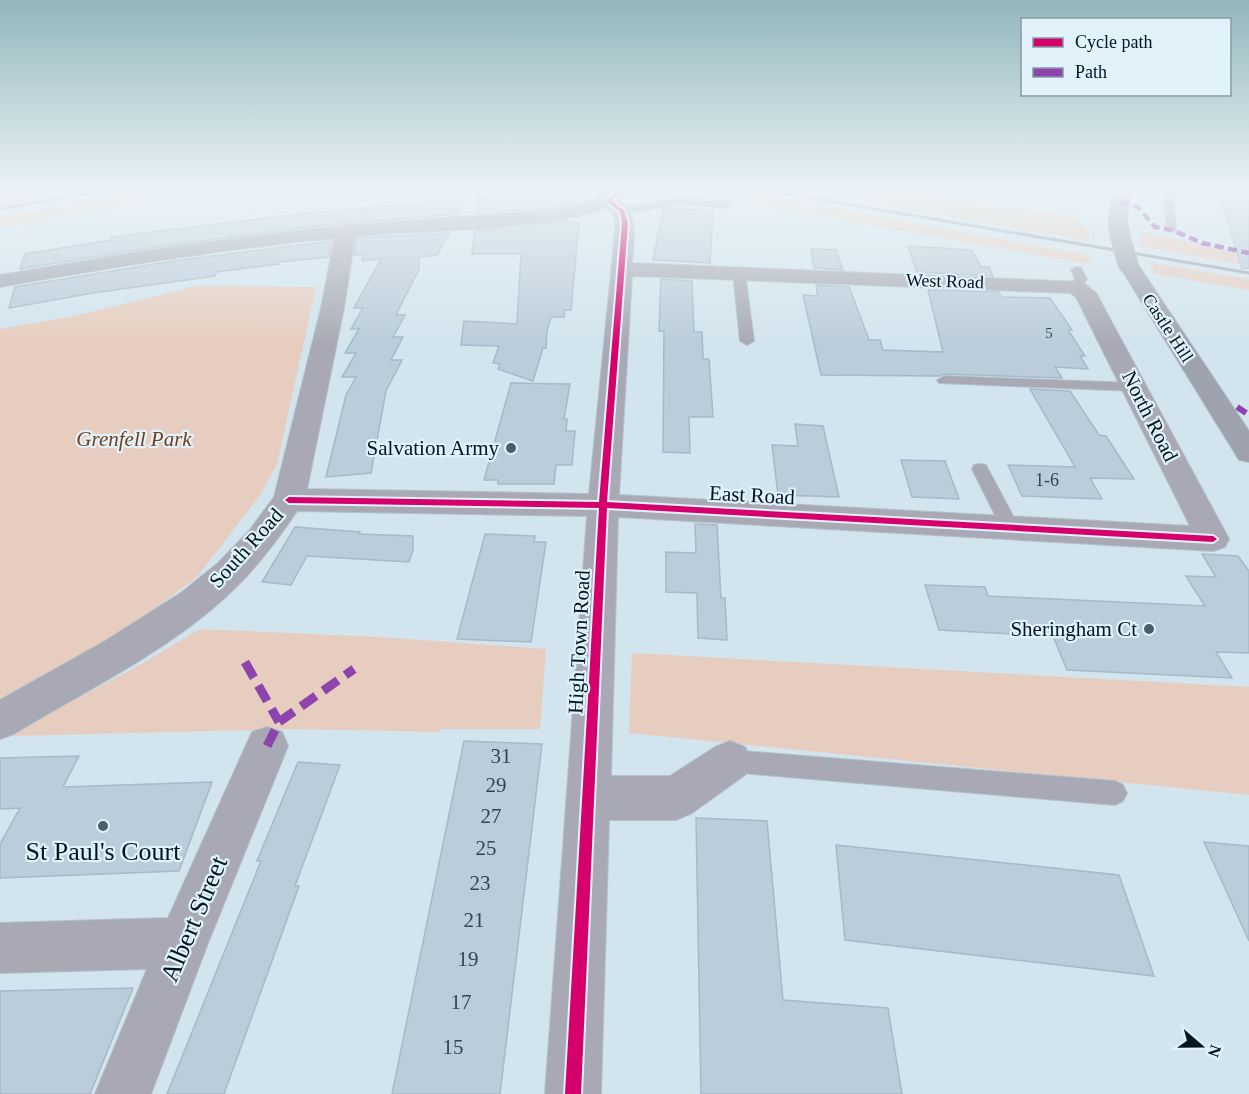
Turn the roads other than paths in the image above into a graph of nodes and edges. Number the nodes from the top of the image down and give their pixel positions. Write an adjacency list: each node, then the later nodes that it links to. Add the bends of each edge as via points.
1 (245, 242): 7 (street)
2 (345, 242): 14 (street, South Road, via 340,280)
3 (624, 242): 5 (street, High Town Road)
4 (1122, 242): 12 (main road, Castle Hill, bridge, via 1128,264)
5 (622, 269): 6 (street, West Road); 15 (street, High Town Road)
6 (739, 273): 8 (street, West Road); 9 (lane)
7 (0, 281)
8 (1079, 283): 11 (street, North Road)
9 (747, 341)
10 (944, 380): 11 (lane)
11 (1135, 387): 17 (street, North Road)
12 (1249, 453)
13 (980, 469): 16 (lane)
14 (289, 500): 15 (street, East Road); 18 (street, South Road, via 263,536 200,599)
15 (603, 505): 16 (street, East Road); 22 (street, High Town Road)
16 (1010, 527): 17 (street, East Road)
17 (1213, 539)
18 (0, 721)
19 (267, 746): 23 (street, Albert Street)
20 (730, 761): 21 (lane); 22 (street, via 676,798)
21 (1115, 793)
22 (590, 798): 26 (street, High Town Road)
23 (183, 943): 24 (street); 25 (street, Albert Street)
24 (0, 948)
25 (123, 1094)
26 (573, 1094)

